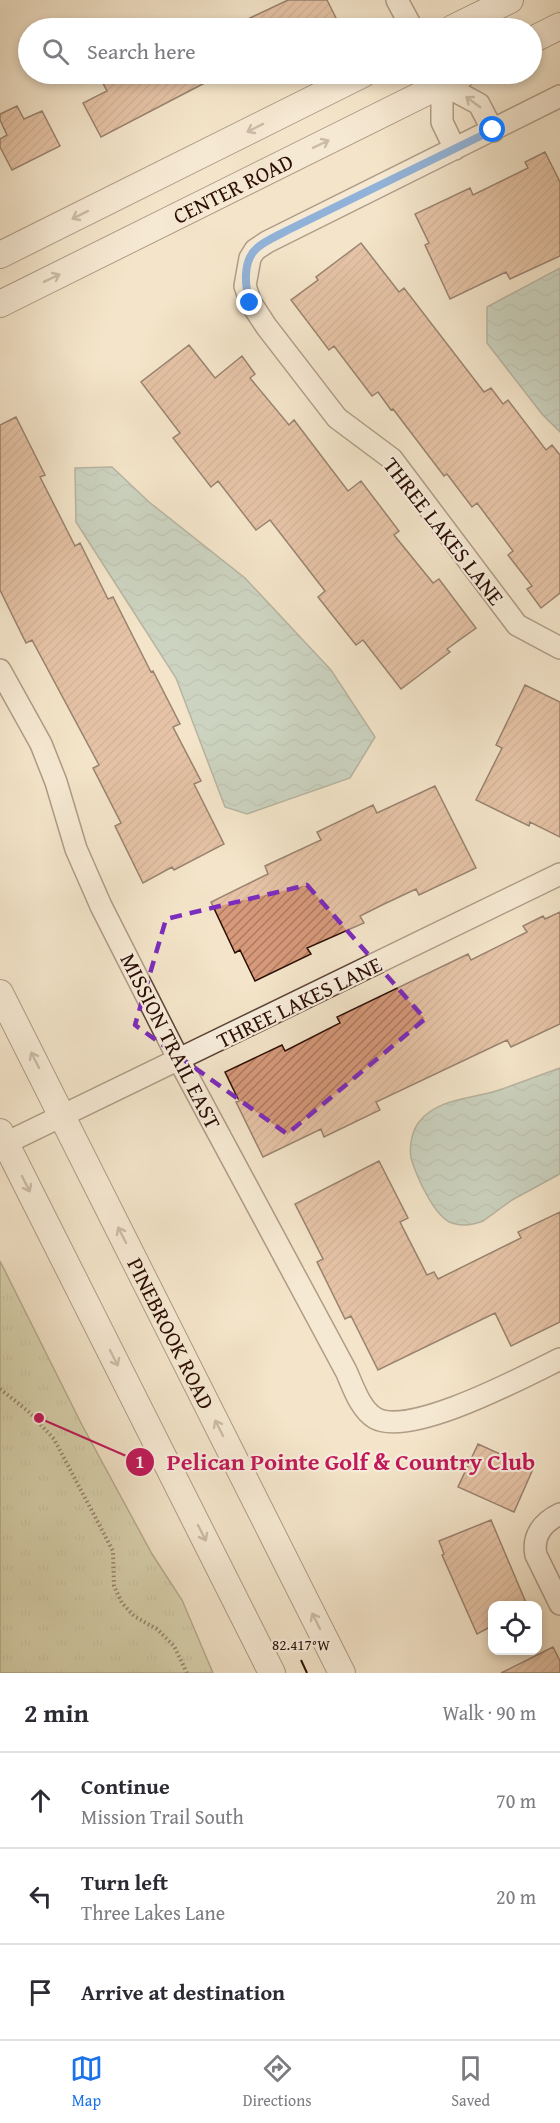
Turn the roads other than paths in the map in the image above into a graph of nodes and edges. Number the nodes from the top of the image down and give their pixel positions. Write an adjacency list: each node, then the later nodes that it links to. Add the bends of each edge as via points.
1 (398, 0): 3 (street)
2 (510, 0): 4 (street)
3 (407, 18)
4 (473, 18)
5 (560, 26): 6 (street)
6 (542, 35)
7 (343, 84): 14 (street, CENTER ROAD, one-way to 14)
8 (433, 84): 15 (street, CENTER ROAD, one-way to 8)
9 (446, 84): 13 (street, via 442,122)
10 (455, 84): 12 (street, one-way to 10, via 479,104)
11 (560, 96): 12 (street)
12 (493, 130): 13 (street)
13 (455, 149): 16 (street, THREE LAKES LANE, via 255,250 245,286 250,303 266,326 338,418 392,459 517,625)
14 (0, 255)
15 (0, 304)
16 (560, 648)
17 (0, 670): 20 (street, MISSION TRAIL EAST, via 41,744 76,849 100,906)
18 (560, 874): 20 (street, THREE LAKES LANE)
19 (0, 993): 21 (street, PINEBROOK ROAD, one-way to 19)
20 (179, 1060): 21 (street, THREE LAKES LANE); 23 (street, MISSION TRAIL EAST, via 361,1404 374,1418 412,1420 459,1408)
21 (63, 1115): 22 (street, THREE LAKES LANE); 27 (street, PINEBROOK ROAD, one-way to 21)
22 (3, 1138): 26 (street, one-way to 26)
23 (560, 1359)
24 (560, 1514): 25 (street, via 545,1523 534,1547)
25 (560, 1604)
26 (272, 1673)
27 (342, 1673)

